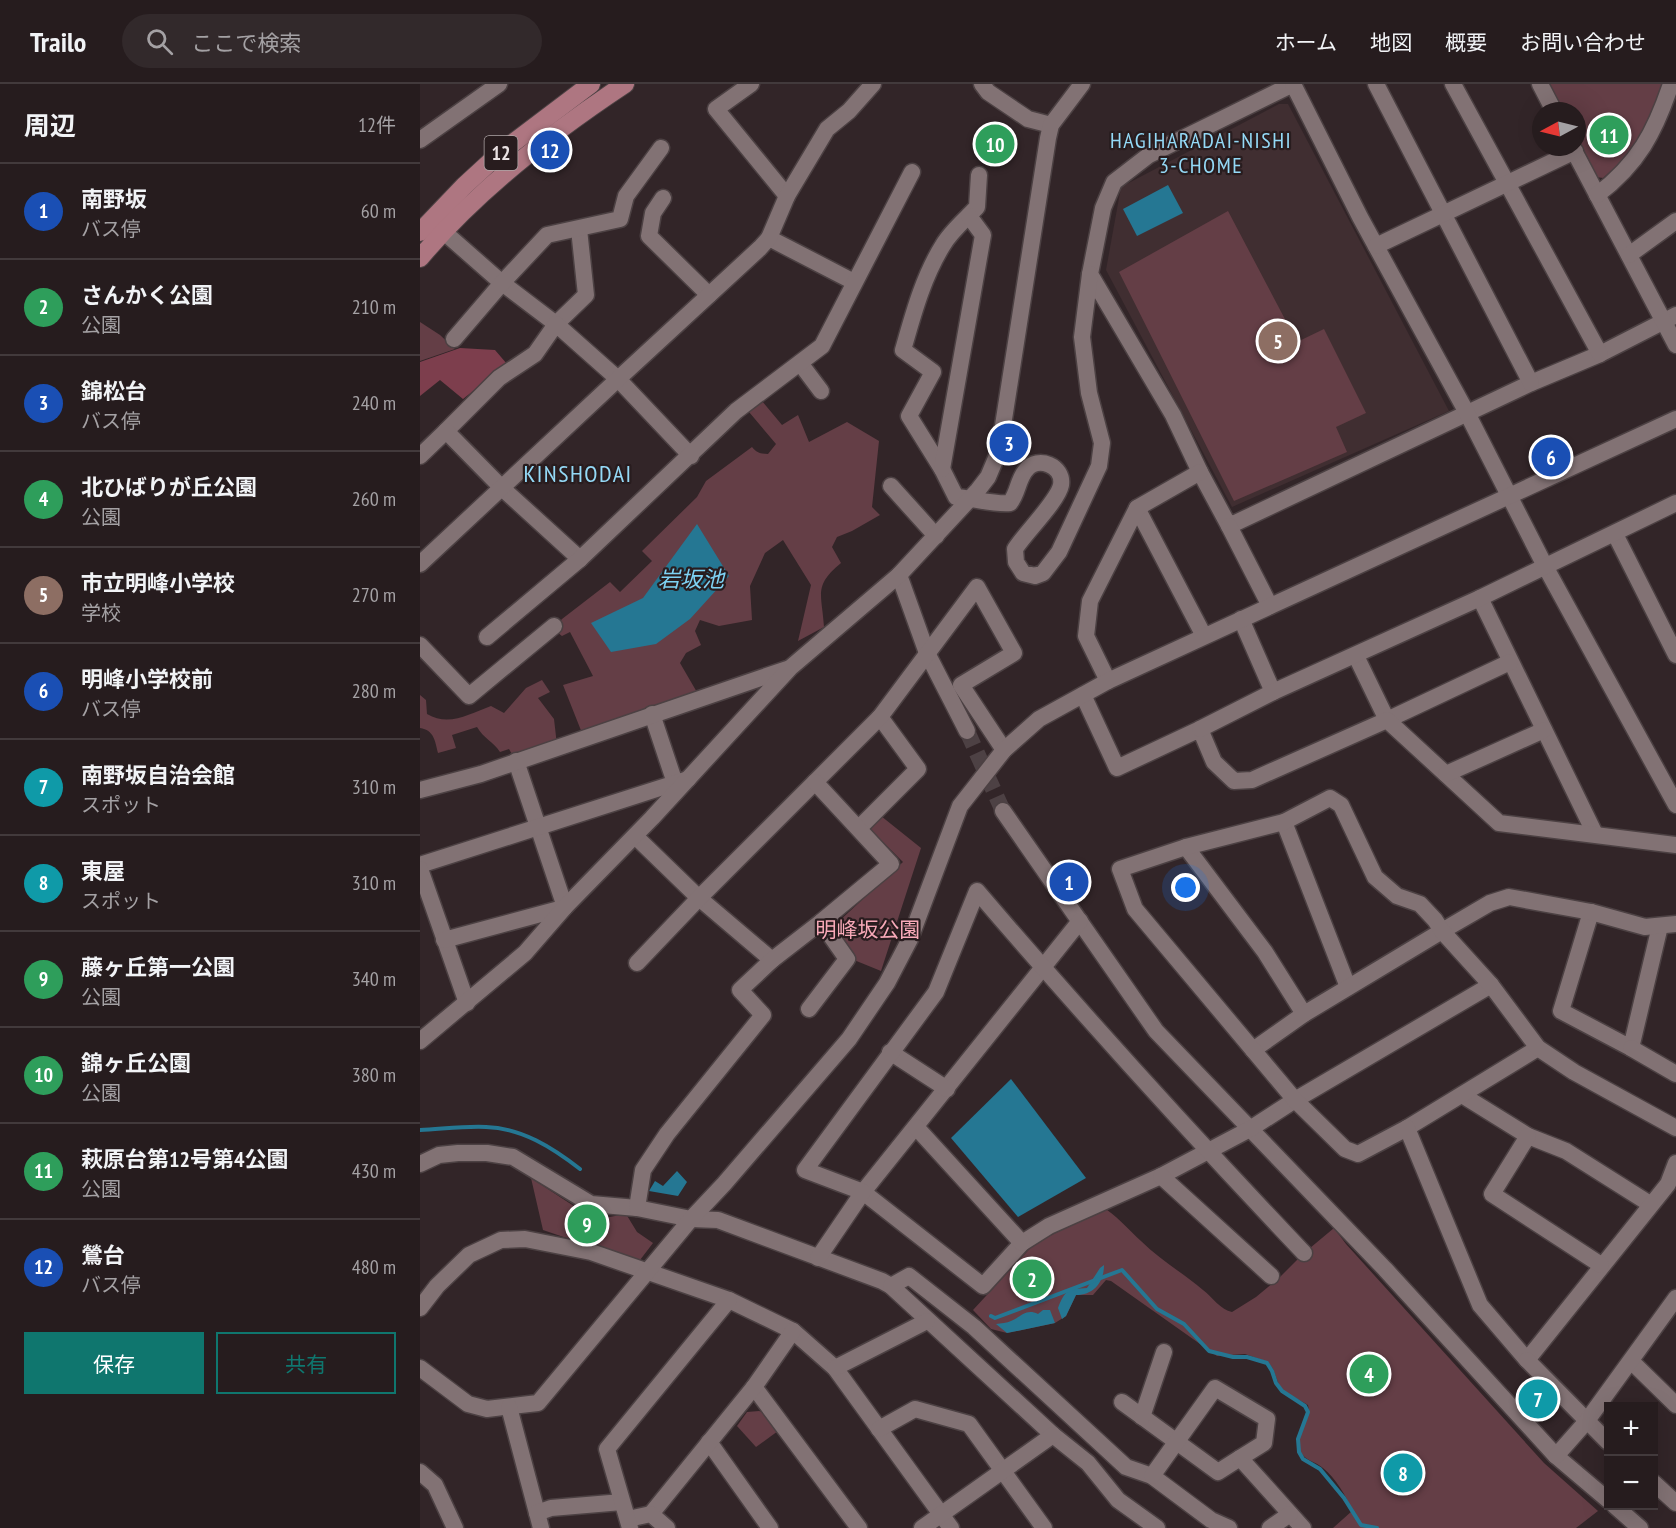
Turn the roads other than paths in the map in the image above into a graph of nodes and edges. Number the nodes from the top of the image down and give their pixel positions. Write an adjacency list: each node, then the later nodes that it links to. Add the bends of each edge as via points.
1 (499, 84): 15 (street)
2 (591, 84): 31 (main road, 12, via 501,152 464,186)
3 (625, 84): 29 (main road, 12, via 509,171)
4 (751, 84): 23 (street, via 716,109)
5 (873, 84): 23 (street, via 827,129)
6 (982, 84): 14 (street, via 1028,119)
7 (1082, 84): 14 (street)
8 (1293, 84): 32 (street); 34 (street, via 1149,155 1114,182 1103,208)
9 (1376, 84): 25 (street)
10 (1453, 84): 21 (street)
11 (1539, 84): 13 (street)
12 (1671, 84): 22 (street, via 1648,140 1631,165)
13 (1549, 102)
14 (1052, 125): 57 (street, via 999,451 988,477)
15 (420, 140)
16 (661, 148): 28 (street, via 626,196 620,219)
17 (1560, 156): 21 (street)
18 (1578, 156): 22 (street)
19 (912, 172): 35 (street)
20 (979, 175): 26 (street, via 977,207)
21 (1507, 183): 25 (street); 42 (street)
22 (1597, 195): 33 (street)
23 (787, 196): 30 (street)
24 (663, 198): 37 (street, via 653,213 650,236)
25 (1444, 215): 32 (street); 45 (street)
26 (969, 216): 52 (street, via 983,236); 52 (street, via 943,243 924,285 903,350 933,372 909,416)
27 (1676, 221): 33 (street)
28 (579, 229): 36 (street, via 547,235); 39 (street, via 586,295)
29 (444, 232): 31 (main road, 12); 36 (street)
30 (769, 238): 35 (street); 37 (street)
31 (422, 244)
32 (1376, 246): 47 (street)
33 (1629, 255): 38 (street)
34 (1090, 274): 53 (street, via 1173,415); 57 (street, via 1082,337 1089,393 1102,443 1100,466 1059,552 1043,573 1023,573 1016,562 1015,549 1061,485 1053,465 1035,463 1026,470 1010,503)
35 (854, 282): 43 (street, via 822,346)
36 (502, 283): 39 (street); 40 (street)
37 (709, 295): 44 (street)
38 (1670, 318): 41 (street); 42 (street)
39 (556, 324): 44 (street); 49 (street, via 535,354 499,378)
40 (454, 339)
41 (1676, 345)
42 (1600, 354): 45 (street)
43 (800, 363): 46 (street); 51 (street, via 736,411)
44 (618, 379): 51 (street); 55 (street)
45 (1531, 382): 47 (street)
46 (821, 391)
47 (1467, 413): 56 (street); 60 (street)
48 (1676, 419): 56 (street)
49 (446, 431): 50 (street); 55 (street)
50 (420, 456)
51 (691, 456): 63 (street)
52 (942, 469): 57 (street, via 956,497)
53 (1200, 472): 59 (street); 60 (street)
54 (891, 486): 62 (street)
55 (502, 488): 63 (street); 64 (street)
56 (1508, 496): 65 (street); 68 (street)
57 (970, 498): 62 (street)
58 (1676, 503): 61 (street)
59 (1137, 508): 71 (street); 79 (street, via 1090,601 1086,636)
60 (1229, 526): 68 (street)
61 (1615, 534): 65 (street); 75 (street)
62 (936, 536): 66 (street)
63 (580, 560): 72 (street)
64 (420, 564)
65 (1545, 566): 67 (street); 93 (street)
66 (899, 575): 74 (street); 78 (street)
67 (1480, 598): 76 (street); 77 (street)
68 (1270, 606): 69 (street)
69 (1240, 619): 71 (street); 80 (street)
70 (554, 626): 73 (street, via 469,696)
71 (1204, 636): 79 (street)
72 (487, 637)
73 (420, 645)
74 (927, 653): 83 (street); 87 (street); 88 (street, via 976,586 1014,653 961,685)
75 (1676, 655)
76 (1356, 656): 80 (street); 84 (street)
77 (1509, 662): 84 (street); 86 (street)
78 (790, 668): 82 (street); 91 (street)
79 (1108, 681): 81 (street)
80 (1273, 692): 85 (street)
81 (1083, 695): 85 (street, via 1117,768); 88 (street, via 1039,720)
82 (652, 714): 89 (street); 91 (street)
83 (880, 717): 92 (street); 99 (street, via 918,769)
84 (1387, 720): 85 (street, via 1252,780 1234,781 1214,762); 90 (street)
85 (1200, 729)
86 (1544, 730): 90 (street); 100 (street)
87 (967, 731)
88 (1004, 750): 142 (street, via 960,806 910,939 887,983 849,1039)
89 (516, 761): 94 (street); 98 (street)
90 (1446, 774): 100 (street, via 1499,823)
91 (682, 781): 98 (street); 101 (street)
92 (814, 782): 99 (street); 105 (street)
93 (1671, 783): 95 (street)
94 (420, 790)
95 (1676, 805)
96 (1003, 811): 108 (street)
97 (1284, 822): 103 (street); 111 (street, via 1330,798 1341,805 1375,877 1397,896 1420,904); 117 (street)
98 (537, 826): 104 (street); 106 (street)
99 (859, 828): 109 (street, via 891,864)
100 (1595, 834): 102 (street)
101 (635, 836): 105 (street); 106 (street)
102 (1676, 845)
103 (1186, 847): 120 (street, via 1265,952); 124 (street, via 1120,869 1135,909)
104 (420, 867): 112 (street)
105 (699, 898): 113 (street); 114 (street)
106 (565, 907): 112 (street); 118 (street, via 525,953)
107 (1590, 912): 110 (street, via 1646,927); 111 (street, via 1509,897 1490,903); 123 (street, via 1561,1011)
108 (1080, 921): 115 (street); 133 (street, via 1156,1031)
109 (821, 922): 113 (street); 119 (street, via 847,958)
110 (1668, 925): 123 (street)
111 (1442, 931): 116 (street); 117 (street)
112 (444, 940): 118 (street)
113 (772, 960): 141 (street, via 740,990 763,1015 667,1134 643,1170)
114 (638, 963)
115 (1042, 967): 125 (street, via 977,891 936,992); 127 (street); 135 (street)
116 (1491, 985): 122 (street); 129 (street)
117 (1348, 987): 120 (street)
118 (467, 1003): 121 (street)
119 (808, 1009)
120 (1304, 1014): 124 (street)
121 (420, 1041)
122 (1538, 1048): 128 (street); 132 (street)
123 (1631, 1048): 126 (street)
124 (1253, 1050): 129 (street)
125 (890, 1052): 127 (street); 139 (street, via 804,1170)
126 (1676, 1074)
127 (946, 1089): 130 (street)
128 (1462, 1095): 131 (street); 134 (street)
129 (1295, 1100): 131 (street, via 1345,1149 1358,1154); 133 (street)
130 (916, 1127): 139 (street); 143 (street)
131 (1407, 1128): 156 (street, via 1480,1305)
132 (1676, 1128)
133 (1250, 1129): 135 (street); 171 (street)
134 (1528, 1136): 140 (street, via 1566,1151); 146 (street, via 1492,1194)
135 (1208, 1151): 138 (street); 144 (street)
136 (1676, 1163): 140 (street, via 1668,1184)
137 (420, 1164): 141 (street, via 440,1155 458,1153 513,1157 591,1204)
138 (1161, 1176): 143 (street); 148 (street)
139 (863, 1191): 143 (street, via 983,1286); 145 (street)
140 (1650, 1204): 146 (street)
141 (637, 1208): 142 (street)
142 (691, 1220): 145 (street, via 718,1220); 147 (street)
143 (1022, 1243)
144 (1304, 1253)
145 (818, 1258): 149 (street, via 882,1281)
146 (1601, 1265): 156 (street)
147 (648, 1272): 151 (street); 152 (street, via 591,1252 525,1239 501,1240 469,1255); 163 (street, via 538,1403)
148 (1271, 1276)
149 (898, 1282): 153 (street); 175 (street, via 974,1327 1126,1467)
150 (1676, 1298): 157 (street)
151 (729, 1300): 154 (street); 178 (street, via 607,1449)
152 (420, 1308)
153 (927, 1321): 159 (street); 167 (street)
154 (793, 1331): 159 (street); 160 (street)
155 (1164, 1352): 164 (street)
156 (1527, 1360): 165 (street)
157 (1631, 1361): 162 (street); 165 (street)
158 (420, 1368): 163 (street, via 468,1404 487,1409)
159 (835, 1368): 166 (street)
160 (754, 1387): 170 (street); 189 (street)
161 (1122, 1402): 164 (street)
162 (1676, 1405)
163 (509, 1407): 184 (street)
164 (1142, 1417): 169 (street)
165 (1586, 1422): 168 (street); 171 (street)
166 (879, 1429): 173 (street, via 915,1409 969,1424); 182 (street)
167 (1053, 1435): 173 (street); 193 (street, via 1088,1463 1118,1500)
168 (1604, 1438)
169 (1177, 1441): 172 (street, via 1218,1472); 172 (street, via 1215,1388 1267,1419 1264,1443); 175 (street)
170 (709, 1442): 181 (street); 188 (street)
171 (1556, 1456): 177 (street)
172 (1240, 1458): 183 (street)
173 (1002, 1471): 182 (street); 192 (street)
174 (420, 1472): 186 (street, via 435,1485)
175 (1152, 1476): 194 (street, via 1211,1520)
176 (1658, 1487): 179 (street)
177 (1604, 1497)
178 (622, 1502): 184 (street, via 551,1508); 185 (street)
179 (1676, 1503)
180 (1620, 1510): 197 (street)
181 (651, 1514): 185 (street); 187 (street)
182 (941, 1514): 190 (street); 191 (street)
183 (1290, 1514): 195 (street); 196 (street)
184 (539, 1521)
185 (629, 1524)
186 (455, 1528)
187 (667, 1528)
188 (770, 1528)
189 (859, 1528)
190 (922, 1528)
191 (951, 1528)
192 (1044, 1528)
193 (1157, 1528)
194 (1229, 1528)
195 (1270, 1528)
196 (1303, 1528)
197 (1640, 1528)

